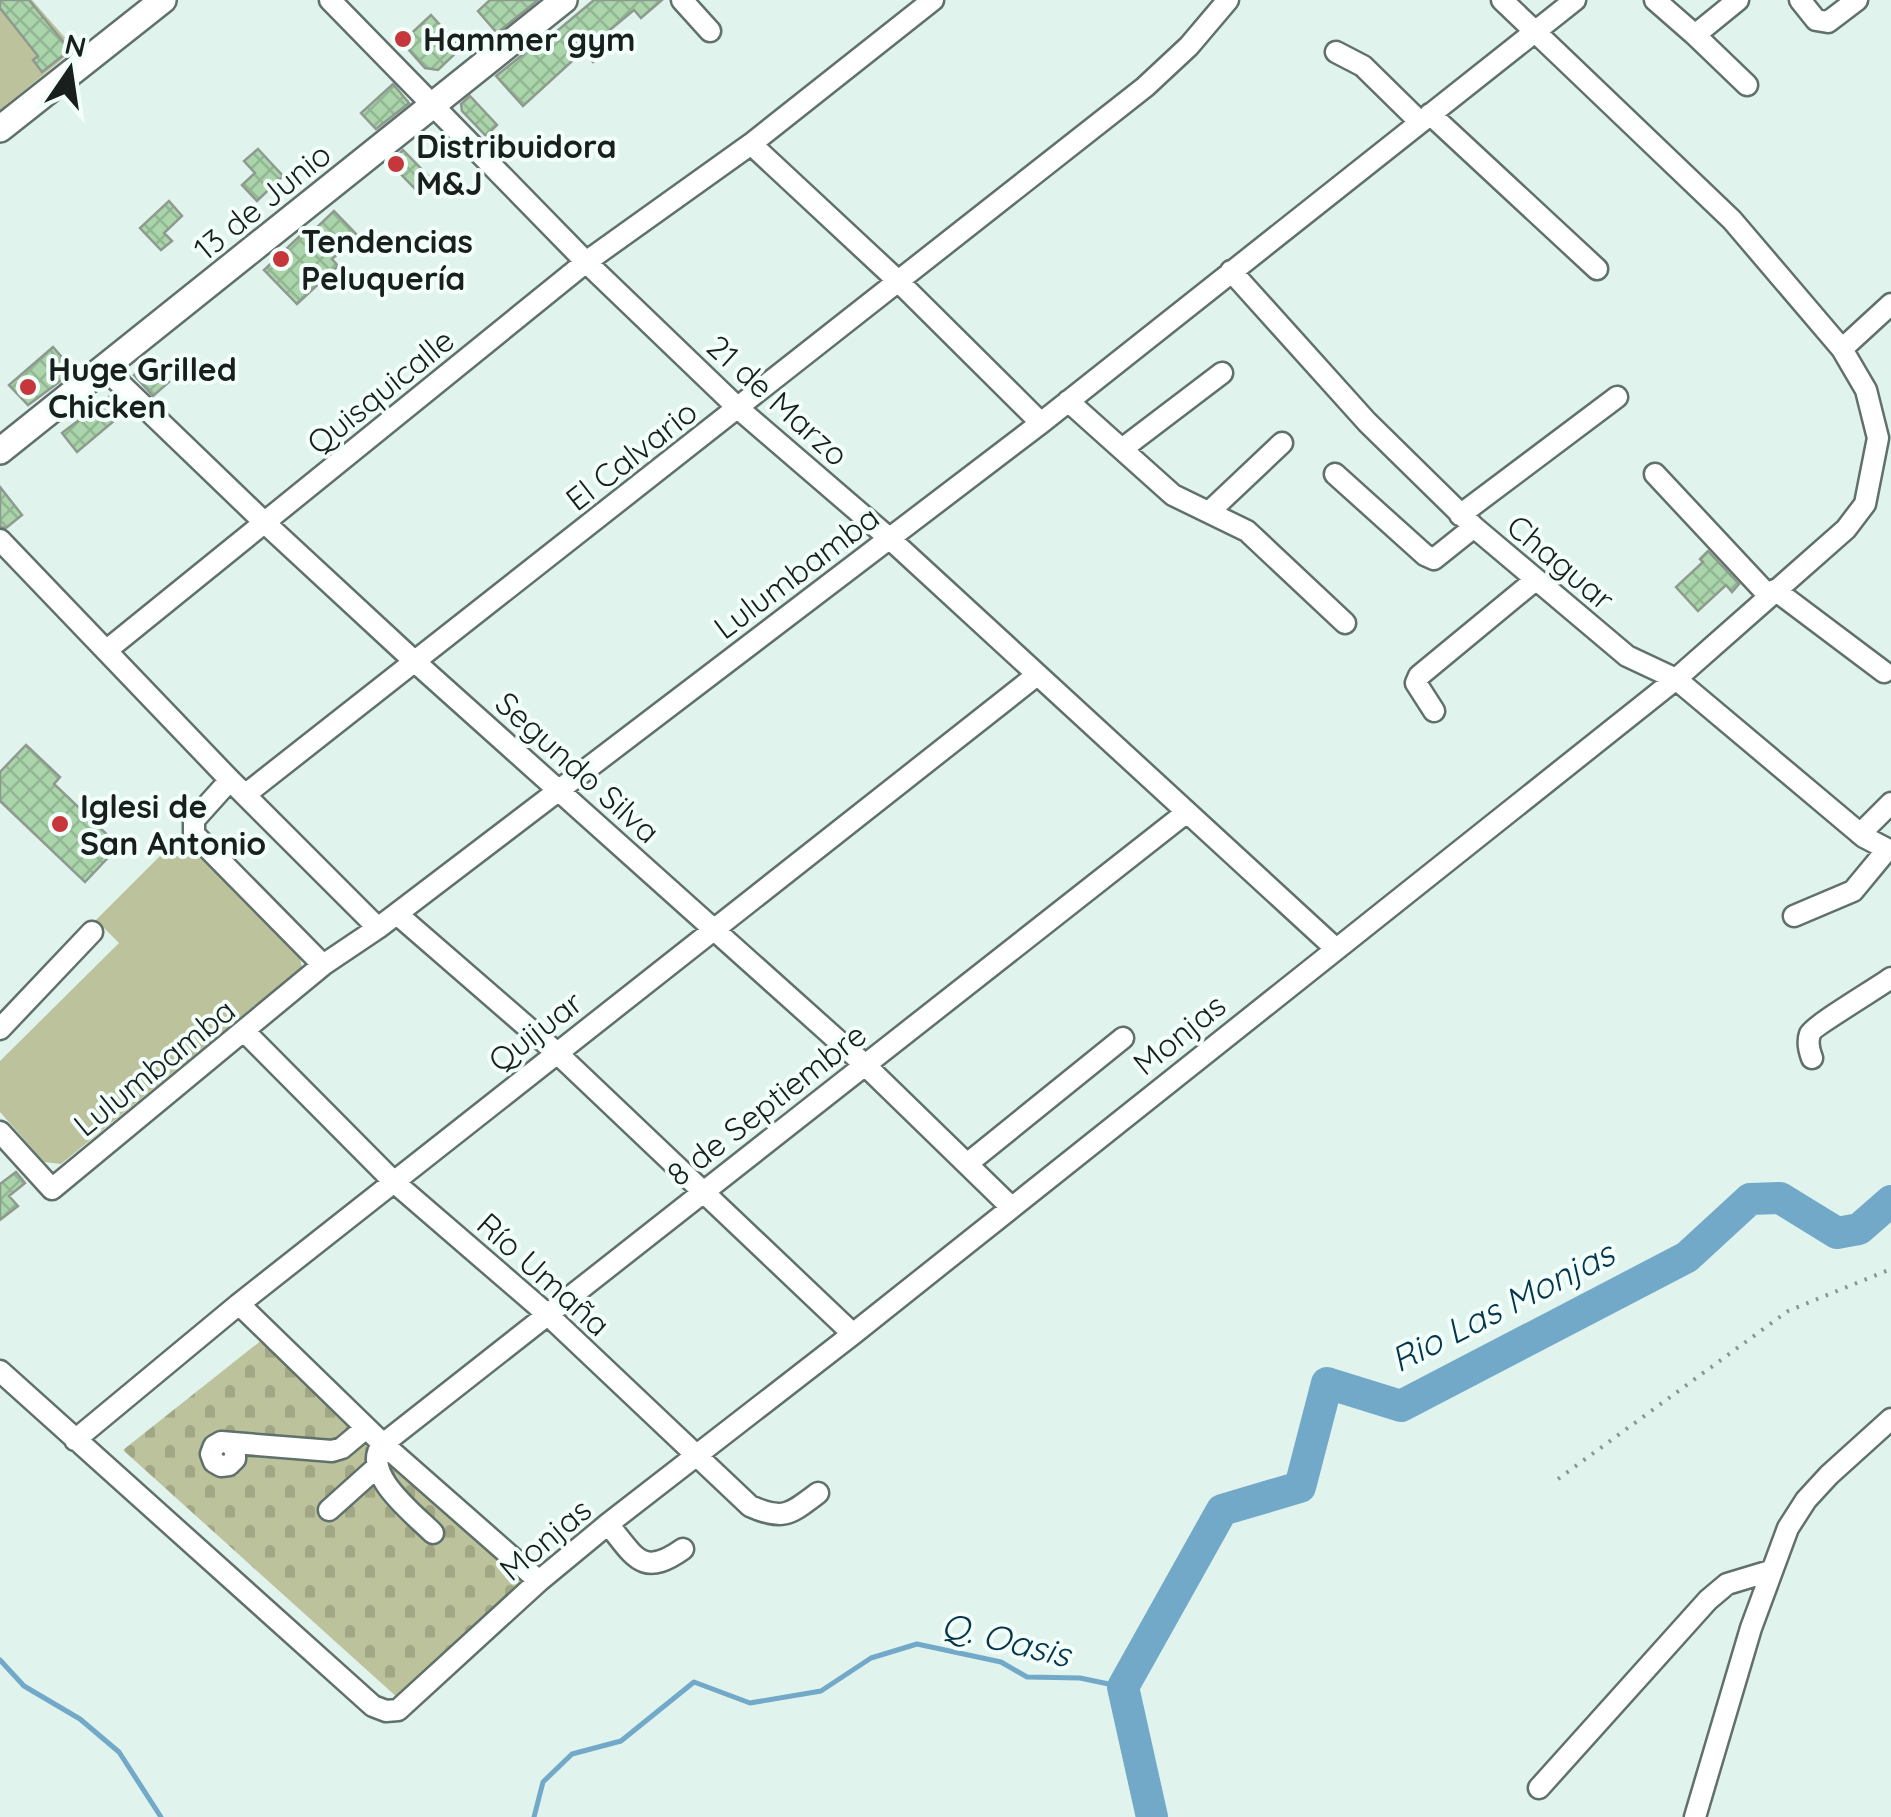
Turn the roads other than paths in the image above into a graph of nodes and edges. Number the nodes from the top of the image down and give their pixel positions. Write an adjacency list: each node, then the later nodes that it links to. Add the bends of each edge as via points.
1 (163, 0): 20 (main road)
2 (330, 0): 18 (street, 21 de Marzo)
3 (564, 0): 18 (main road, 13 de Junio)
4 (682, 0): 13 (street)
5 (933, 0): 21 (street, Quisquicalle)
6 (1228, 0): 25 (street, El Calvario, via 1145,87)
7 (1502, 0): 14 (street, Monjas)
8 (1575, 0): 14 (street, Lulumbamba)
9 (1654, 0): 15 (street)
10 (1738, 0): 15 (street)
11 (1800, 0): 12 (street, via 1816,20 1828,22)
12 (1857, 0)
13 (710, 31)
14 (1537, 32): 19 (street, Lulumbamba); 27 (street, Monjas, via 1732,220)
15 (1695, 35): 17 (street)
16 (1336, 52): 19 (street)
17 (1747, 85)
18 (432, 105): 22 (street, 21 de Marzo); 28 (main road, 13 de Junio)
19 (1425, 118): 23 (street); 24 (street, Lulumbamba)
20 (0, 129)
21 (752, 144): 22 (street, Quisquicalle); 25 (street)
22 (586, 262): 32 (street, 21 de Marzo); 42 (street, Quisquicalle)
23 (1597, 269)
24 (1231, 271): 31 (street, Lulumbamba); 41 (street, Chaguar)
25 (898, 280): 32 (street, El Calvario); 33 (street)
26 (1891, 304): 27 (street)
27 (1842, 349): 35 (street, Monjas, via 1866,390)
28 (106, 369): 37 (main road, 13 de Junio); 42 (street, Segundo Silva)
29 (1222, 372): 36 (street)
30 (1617, 397): 41 (street)
31 (1068, 401): 33 (street, Lulumbamba); 36 (street)
32 (739, 409): 43 (street, 21 de Marzo); 49 (street, El Calvario)
33 (1040, 423): 43 (street, Lulumbamba)
34 (1282, 443): 40 (street)
35 (1884, 447): 46 (street, Monjas, via 1865,504 1846,529)
36 (1122, 449): 40 (street, via 1173,495)
37 (0, 452)
38 (1335, 474): 41 (street, via 1434,559)
39 (1655, 474): 46 (street)
40 (1209, 512): 47 (street, via 1247,531)
41 (1467, 521): 45 (street, Chaguar)
42 (265, 523): 48 (street, Quisquicalle); 49 (street, Segundo Silva)
43 (889, 538): 51 (street, 21 de Marzo); 55 (street, Lulumbamba)
44 (0, 540): 48 (street)
45 (1534, 581): 52 (street, Chaguar, via 1627,656); 53 (street, via 1420,676 1418,688)
46 (1772, 592): 50 (street); 52 (street, Monjas)
47 (1345, 622)
48 (106, 650): 54 (street)
49 (413, 660): 55 (street, Segundo Silva); 56 (street, El Calvario)
50 (1884, 672)
51 (1037, 674): 58 (street, 21 de Marzo); 64 (street, Quijuar)
52 (1676, 680): 59 (street, Chaguar); 66 (street, Monjas)
53 (1434, 711)
54 (230, 780): 56 (street); 67 (street, via 194,820 194,834)
55 (559, 791): 61 (street, Lulumbamba); 64 (street, Segundo Silva)
56 (246, 794): 63 (street)
57 (1891, 802): 59 (street)
58 (1187, 812): 66 (street, 21 de Marzo); 74 (street, 8 de Septiembre)
59 (1860, 834): 60 (street, Chaguar)
60 (1889, 851): 62 (street, via 1854,891)
61 (396, 914): 63 (street, Lulumbamba); 72 (street)
62 (1794, 916)
63 (378, 928): 67 (street, Lulumbamba)
64 (715, 930): 72 (street, Quijuar); 74 (street, Segundo Silva)
65 (92, 932): 69 (street)
66 (1336, 948): 79 (street, Monjas)
67 (324, 965): 70 (street, Lulumbamba)
68 (1891, 978): 73 (street, via 1816,1026 1809,1036)
69 (0, 1029)
70 (246, 1032): 75 (street, Lulumbamba, via 52,1189); 77 (street, Río Umaña)
71 (1123, 1038): 76 (street)
72 (556, 1052): 77 (street, Quijuar); 78 (street)
73 (1812, 1058)
74 (864, 1064): 76 (street, Segundo Silva); 78 (street, 8 de Septiembre)
75 (0, 1132)
76 (967, 1164): 79 (street, Segundo Silva)
77 (394, 1182): 80 (street, Quijuar); 81 (street, Río Umaña)
78 (703, 1192): 81 (street, 8 de Septiembre); 82 (street)
79 (1012, 1208): 82 (street, Monjas)
80 (239, 1304): 85 (street); 86 (street, Quijuar)
81 (547, 1314): 88 (street, 8 de Septiembre); 89 (street, Río Umaña)
82 (854, 1334): 89 (street, Monjas)
83 (0, 1370): 86 (street)
84 (1891, 1419): 96 (street, via 1806,1500)
85 (366, 1428): 87 (street, via 332,1451); 88 (street)
86 (74, 1440): 97 (street, Monjas, via 386,1711 398,1710)
87 (230, 1444)
88 (383, 1444): 90 (street); 97 (street)
89 (698, 1455): 91 (street, Río Umaña, via 750,1506 765,1512 793,1512); 93 (street, Monjas)
90 (378, 1467): 92 (street); 94 (street, via 395,1496)
91 (818, 1493)
92 (329, 1510)
93 (608, 1524): 95 (street, via 648,1564 659,1565); 97 (street, Monjas)
94 (433, 1532)
95 (682, 1549)
96 (1770, 1571): 98 (street, via 1726,1584 1708,1600); 99 (street)
97 (539, 1581)
98 (1539, 1788)
99 (1695, 1817)

